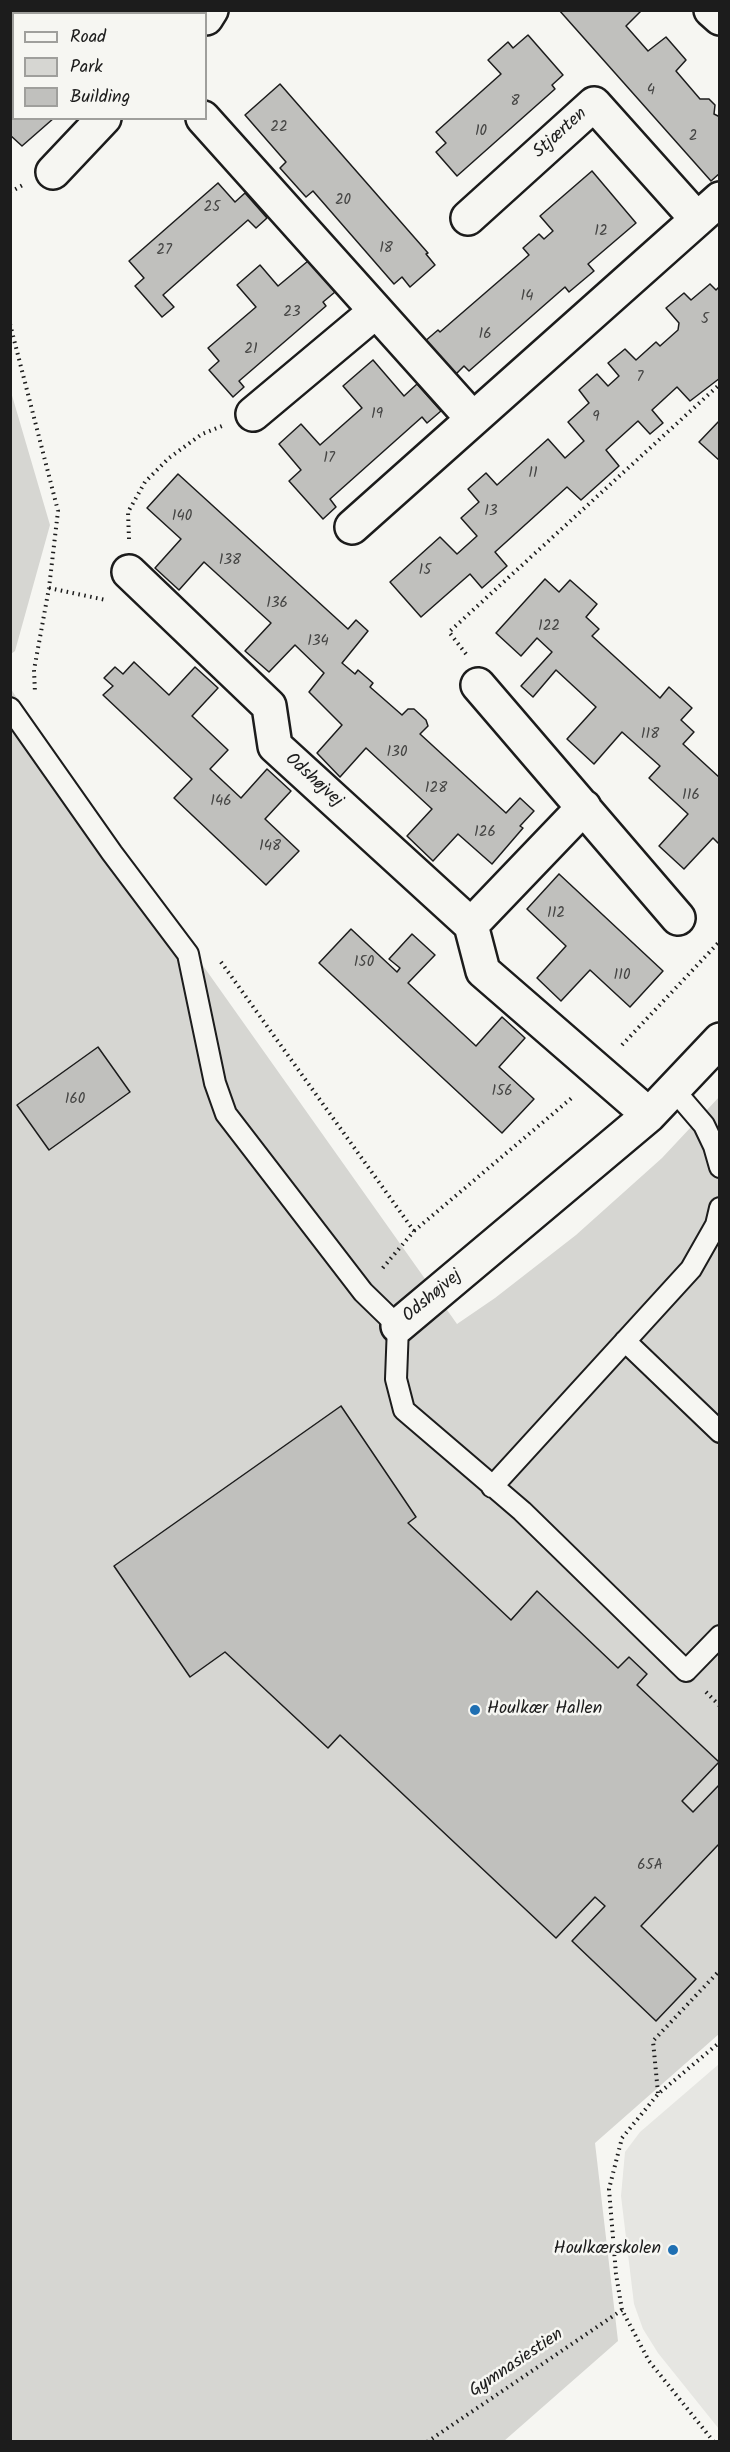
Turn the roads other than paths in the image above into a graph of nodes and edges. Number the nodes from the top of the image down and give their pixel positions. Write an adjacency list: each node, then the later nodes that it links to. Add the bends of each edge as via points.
1 (711, 10): 2 (street)
2 (720, 18)
3 (102, 120): 5 (street)
4 (205, 120): 8 (street)
5 (52, 172)
6 (708, 209): 7 (street, Stjærten, via 594,104); 10 (street, Stjærten)
7 (468, 218)
8 (375, 310): 9 (street); 10 (street)
9 (253, 414)
10 (473, 419): 11 (street, Stjærten)
11 (352, 527)
12 (129, 572): 17 (street, Odshøjvej, via 269,706 275,746)
13 (478, 685): 15 (street)
14 (10, 708): 23 (lane, Odshøjvej, via 188,954 215,1083 226,1114 363,1292)
15 (584, 807): 16 (street); 17 (street)
16 (678, 918)
17 (471, 925): 20 (street, via 483,971)
18 (720, 1040): 19 (street, Odshøjvej)
19 (674, 1090): 20 (street, Odshøjvej); 21 (lane, via 704,1125)
20 (650, 1115): 23 (street, Odshøjvej)
21 (720, 1167)
22 (720, 1208): 24 (lane, via 716,1225 691,1269)
23 (398, 1326): 26 (lane, via 396,1378 404,1410)
24 (625, 1341): 25 (lane); 26 (lane)
25 (720, 1432)
26 (492, 1487): 27 (lane, via 522,1511 687,1671)
27 (720, 1636)

